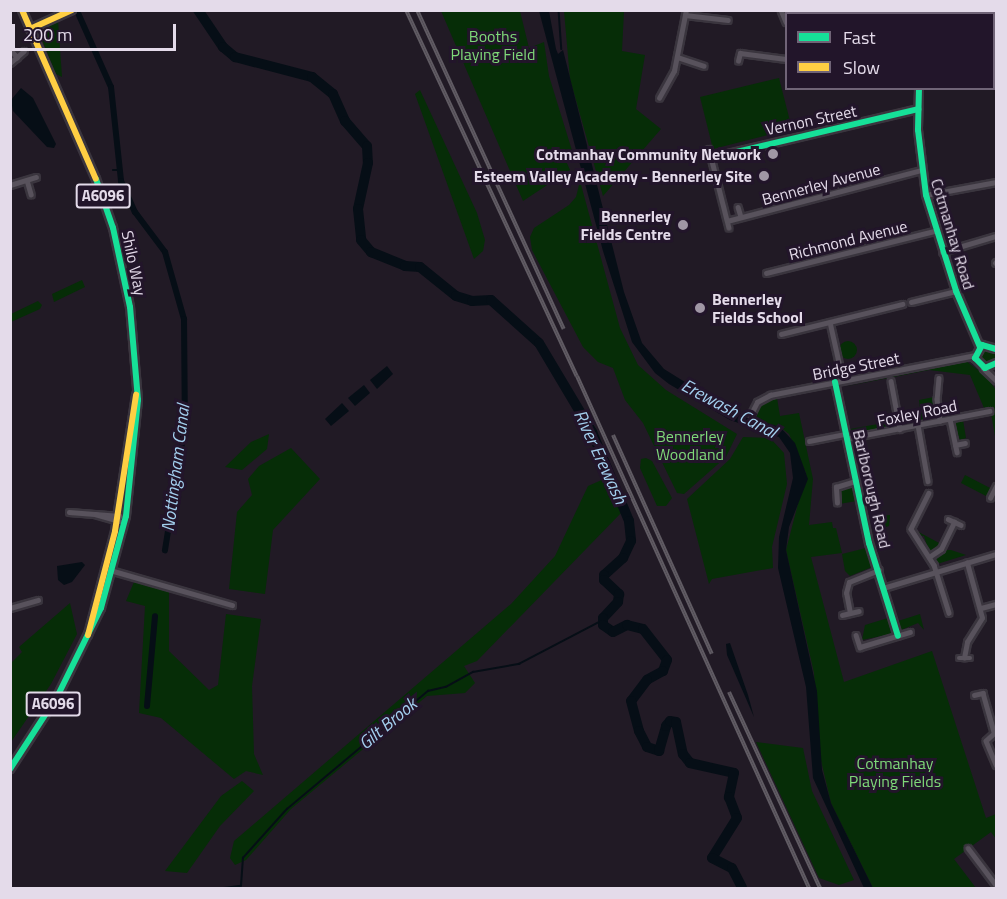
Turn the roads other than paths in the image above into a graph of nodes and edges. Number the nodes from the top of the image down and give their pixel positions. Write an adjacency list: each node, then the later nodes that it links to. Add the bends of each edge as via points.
1 (22, 10): 5 (main road, Shilo Way / A6096)
2 (72, 10): 5 (main road)
3 (686, 13): 4 (street); 9 (street)
4 (728, 20)
5 (30, 29): 67 (main road, Shilo Way / A6096, via 89,159 113,228 130,307 136,395)
6 (10, 49): 8 (street)
7 (24, 51): 8 (street)
8 (17, 57): 12 (street)
9 (677, 57): 13 (street); 15 (street, via 672,78)
10 (785, 59): 11 (street, via 740,53)
11 (738, 61)
12 (10, 63)
13 (705, 66)
14 (919, 90): 16 (main road, Cotmanhay Road)
15 (659, 98)
16 (918, 109): 18 (main road, Vernon Street); 19 (main road, Cotmanhay Road)
17 (708, 149): 18 (street)
18 (711, 158): 28 (street)
19 (921, 170): 25 (main road, Cotmanhay Road); 27 (street, Bennerley Avenue)
20 (36, 177): 21 (street)
21 (27, 180): 23 (street); 24 (street)
22 (996, 182): 25 (street)
23 (10, 185)
24 (31, 194)
25 (926, 195): 30 (main road, Cotmanhay Road)
26 (738, 207): 27 (street)
27 (741, 217): 28 (street, Bennerley Avenue)
28 (727, 221): 29 (street)
29 (729, 228)
30 (935, 231): 32 (main road, Cotmanhay Road); 33 (street, Richmond Avenue)
31 (996, 236): 32 (street)
32 (942, 252): 34 (main road, Cotmanhay Road)
33 (766, 273)
34 (956, 291): 35 (street); 39 (main road, Cotmanhay Road)
35 (911, 302)
36 (902, 304): 37 (street)
37 (830, 322): 38 (street, via 788,329); 45 (street)
38 (781, 334)
39 (980, 347): 40 (main road, via 988,344); 41 (main road)
40 (996, 349)
41 (975, 355): 43 (main road); 45 (street, Bridge Street)
42 (996, 365): 43 (main road)
43 (982, 367): 46 (street)
44 (939, 378): 52 (street)
45 (843, 380): 48 (street, Bridge Street)
46 (996, 380)
47 (891, 381): 54 (street)
48 (835, 382): 50 (street, Bridge Street, via 764,398); 55 (main road, Barlborough Road)
49 (989, 411): 51 (street, Foxley Road)
50 (751, 414)
51 (950, 419): 52 (street, Foxley Road); 58 (street)
52 (940, 421): 53 (street, Foxley Road)
53 (918, 425): 54 (street, Foxley Road); 60 (street)
54 (900, 429): 55 (street, Foxley Road)
55 (847, 436): 56 (street, Foxley Road); 61 (main road, Barlborough Road)
56 (809, 441)
57 (965, 443): 58 (street)
58 (955, 445): 59 (street)
59 (957, 452)
60 (925, 477)
61 (856, 481): 65 (street, via 836,487); 75 (main road, Barlborough Road, via 868,543)
62 (996, 490): 64 (street)
63 (929, 493): 72 (street, via 911,528)
64 (990, 498)
65 (837, 503)
66 (69, 512): 67 (street)
67 (121, 519): 74 (main road, Shilo Way / A6096); 77 (main road, Shilo Way / A6096)
68 (948, 519): 69 (street)
69 (954, 522): 70 (street); 72 (street, via 941,549)
70 (961, 525)
71 (996, 554): 73 (street)
72 (928, 558): 76 (street)
73 (967, 563): 76 (street); 83 (street)
74 (113, 570): 77 (street); 81 (street); 89 (main road, Shilo Way / A6096)
75 (879, 570): 78 (main road, Barlborough Road); 85 (street, via 849,582 846,593)
76 (936, 572): 78 (street); 86 (street)
77 (104, 578): 89 (main road, Shilo Way / A6096)
78 (883, 588): 91 (main road, Barlborough Road)
79 (38, 600): 82 (street)
80 (996, 604): 83 (street)
81 (231, 605)
82 (10, 608)
83 (981, 608): 92 (street, via 981,623 970,637)
84 (859, 612): 85 (street)
85 (850, 613): 87 (street)
86 (949, 613)
87 (842, 615)
88 (910, 632): 91 (street)
89 (88, 635): 96 (main road, Shilo Way / A6096, via 58,695)
90 (856, 635): 91 (street, via 860,647)
91 (898, 636)
92 (964, 658)
93 (974, 696): 94 (street, via 983,693)
94 (995, 732): 95 (street, via 987,738)
95 (996, 765)
96 (10, 769)
97 (968, 848): 98 (street)
98 (996, 885)

